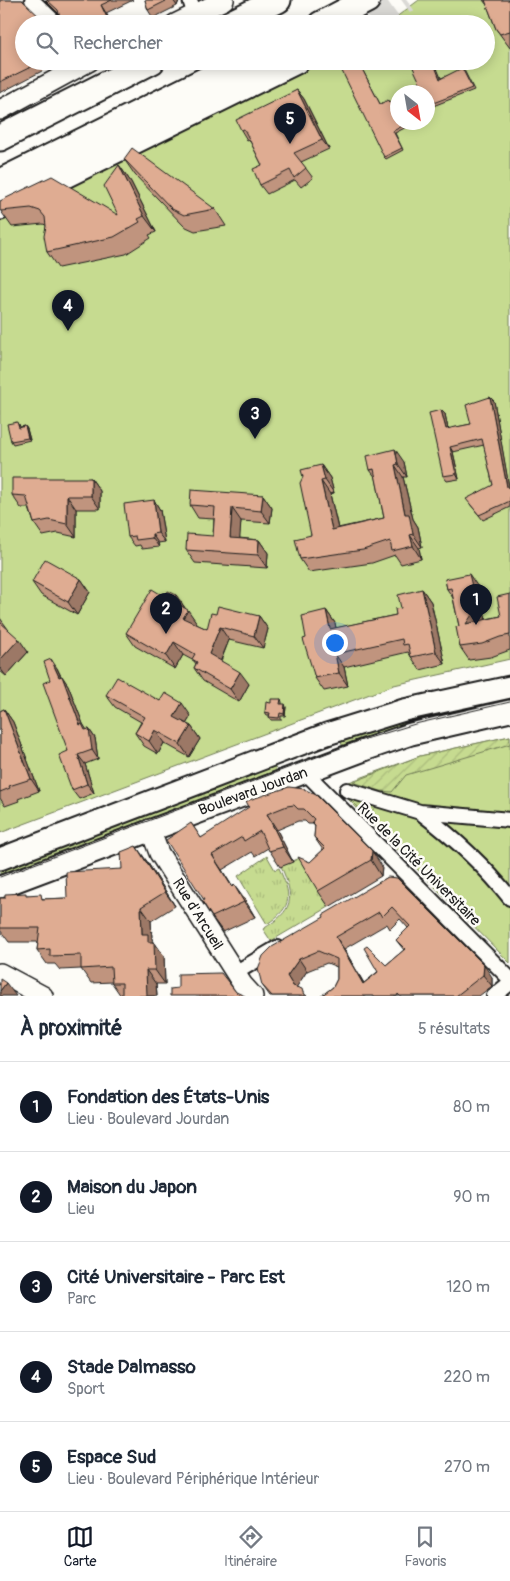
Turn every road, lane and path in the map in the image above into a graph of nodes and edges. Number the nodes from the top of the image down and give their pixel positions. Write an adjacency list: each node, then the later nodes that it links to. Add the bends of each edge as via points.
1 (32, 0): 6 (street)
2 (224, 0): 5 (street)
3 (278, 0): 7 (highway)
4 (367, 0): 8 (highway)
5 (192, 8)
6 (48, 15)
7 (247, 15)
8 (338, 15)
9 (73, 70): 13 (street)
10 (134, 70): 14 (highway)
11 (226, 70): 16 (highway)
12 (278, 70): 15 (highway)
13 (0, 110)
14 (0, 138)
15 (68, 174): 17 (highway); 18 (highway)
16 (0, 182)
17 (0, 203)
18 (0, 207)
19 (510, 687): 26 (main road, Boulevard Jourdan, via 404,710 327,734)
20 (510, 711): 21 (main road, Boulevard Jourdan, via 411,734)
21 (306, 772): 25 (main road, Boulevard Jourdan); 32 (street, Rue de la Cité Universitaire, via 399,876)
22 (347, 790): 23 (street)
23 (420, 812): 24 (street); 28 (street, via 483,867)
24 (510, 820)
25 (150, 829): 27 (main road, Boulevard Jourdan); 31 (street, Rue d'Arcueil, via 159,853)
26 (0, 859)
27 (0, 887)
28 (510, 898)
29 (285, 943): 31 (street)
30 (0, 973): 34 (street)
31 (235, 973): 35 (street, Rue d'Arcueil)
32 (510, 979)
33 (510, 983): 36 (street)
34 (43, 996)
35 (253, 996)
36 (494, 996)

